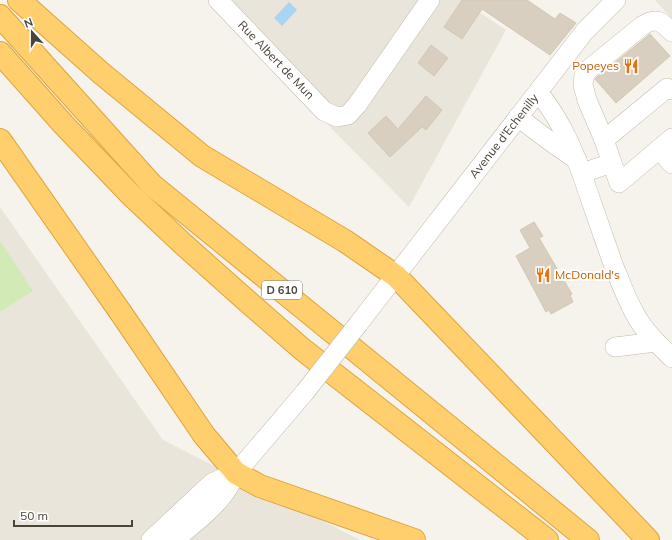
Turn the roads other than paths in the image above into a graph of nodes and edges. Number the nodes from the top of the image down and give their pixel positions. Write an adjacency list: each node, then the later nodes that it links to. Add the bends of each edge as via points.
1 (19, 0): 17 (highway, via 101,73 202,156 345,241)
2 (218, 0): 3 (street, Rue Albert de Mun, via 324,111 336,117 348,115 357,105)
3 (430, 0)
4 (616, 0): 9 (street, Avenue d'Echenilly, via 585,31)
5 (0, 16): 26 (highway, D 610, via 152,185)
6 (672, 32): 12 (street, via 662,22 649,22 589,69 584,76 582,85)
7 (0, 53): 25 (highway, D 610, via 64,126 130,194 247,301 302,349)
8 (672, 90): 12 (street, via 667,88)
9 (538, 92): 10 (street, Avenue d'Echenilly); 16 (street, via 554,113)
10 (518, 118): 16 (street); 17 (street, Avenue d'Echenilly)
11 (0, 140): 21 (highway, via 204,435)
12 (604, 140): 14 (street)
13 (666, 144): 14 (street, via 619,183); 15 (street)
14 (612, 163): 16 (street)
15 (672, 164)
16 (579, 166): 18 (street, via 624,292 635,314)
17 (396, 276): 21 (street, Avenue d'Echenilly, bridge, via 305,392); 27 (highway)
18 (656, 342): 19 (street); 20 (street)
19 (615, 347)
20 (672, 358)
21 (236, 473): 22 (street, via 212,483); 23 (street, Avenue d'Echenilly, via 222,496); 24 (highway, via 260,486)
22 (151, 540)
23 (174, 540)
24 (414, 540)
25 (547, 540)
26 (588, 540)
27 (648, 540)

